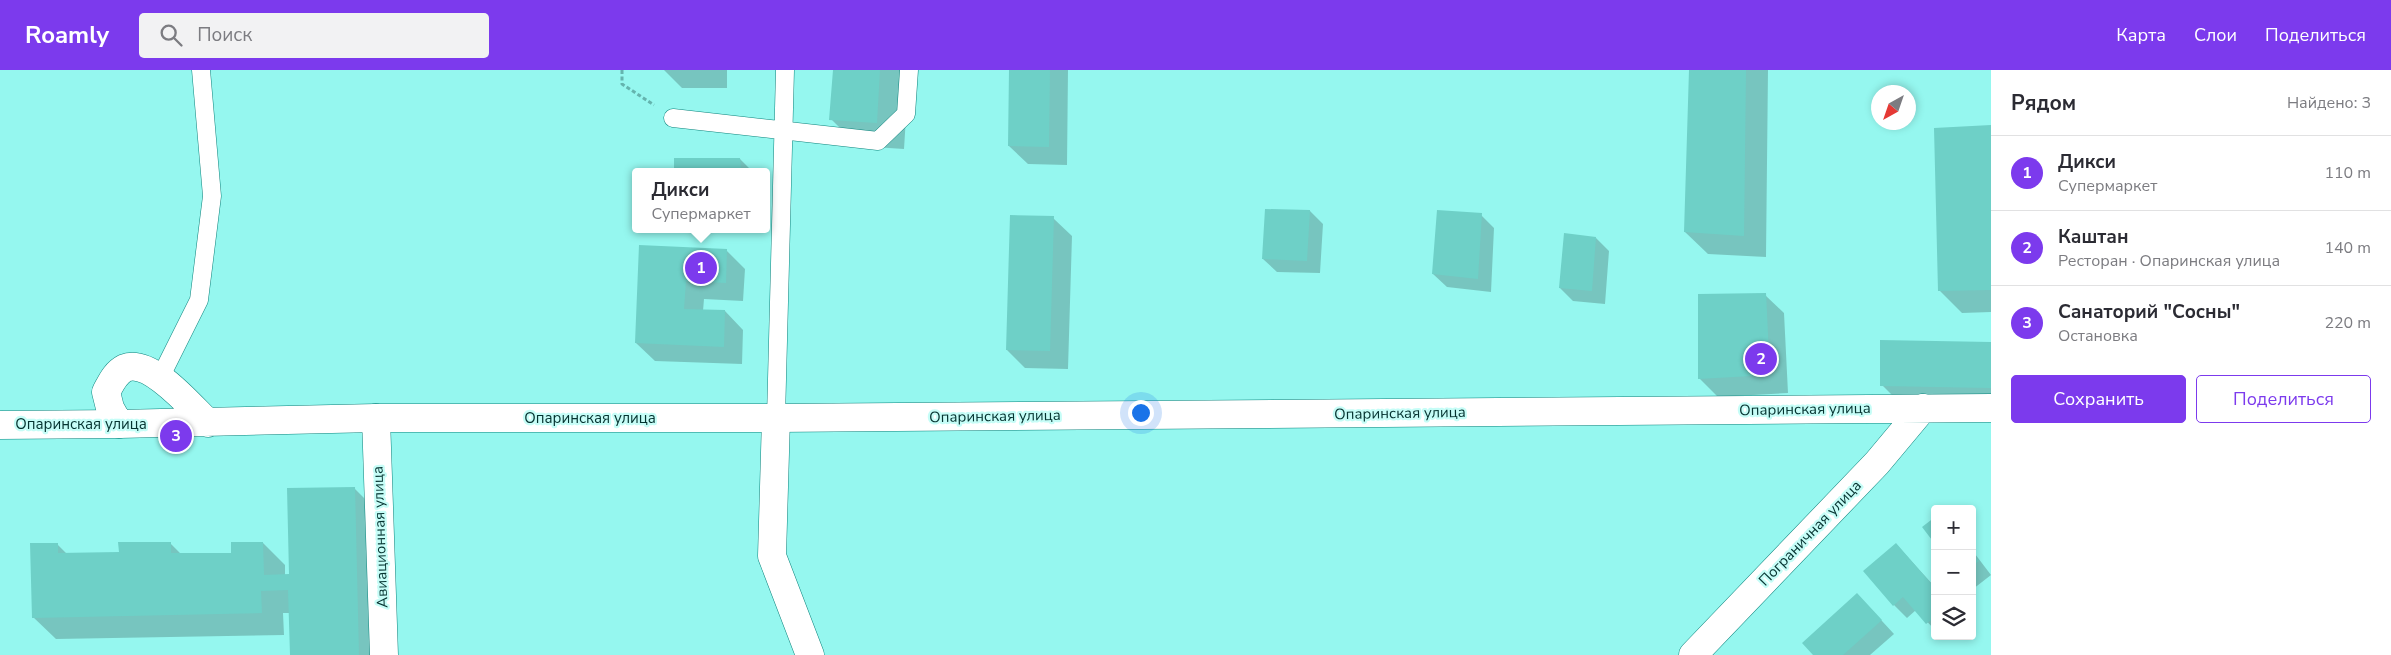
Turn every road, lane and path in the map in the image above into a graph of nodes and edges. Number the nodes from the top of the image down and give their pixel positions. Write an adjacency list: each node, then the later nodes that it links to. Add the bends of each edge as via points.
1 (201, 70): 7 (lane, via 212,196 205,253 198,300)
2 (622, 70): 5 (path, via 622,84)
3 (785, 70): 6 (lane)
4 (909, 70): 6 (lane, via 906,114 878,141)
5 (674, 118): 6 (lane)
6 (783, 130): 11 (lane)
7 (160, 378): 12 (street, via 144,368 126,368 114,377 106,392); 13 (street)
8 (1923, 408): 9 (street, Опаринская улица); 11 (street, Опаринская улица); 17 (street, Пограничная улица, via 1877,463)
9 (1991, 408)
10 (376, 418): 11 (street, Опаринская улица); 13 (street, Опаринская улица); 15 (street, Авиационная улица)
11 (776, 418): 16 (street, via 772,556)
12 (119, 424): 13 (street, Опаринская улица); 14 (street, Опаринская улица)
13 (208, 424)
14 (0, 425)
15 (384, 655)
16 (810, 655)
17 (1693, 655)

